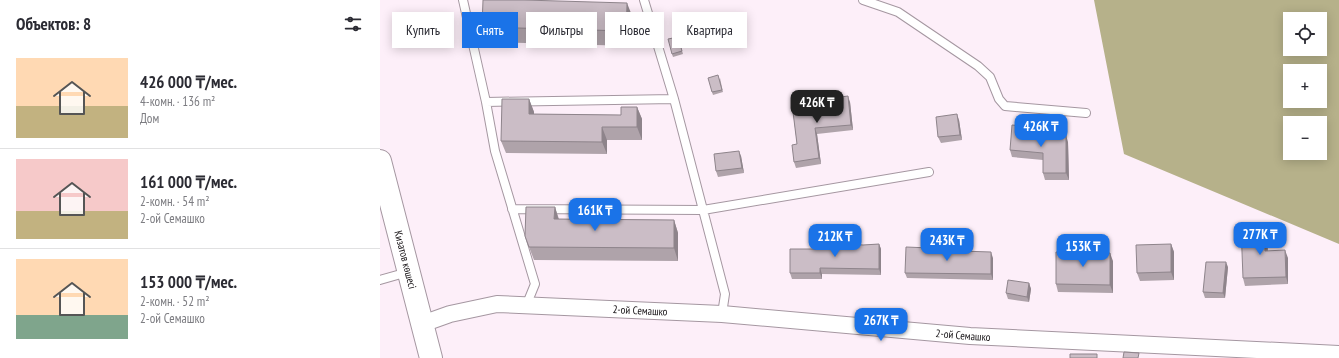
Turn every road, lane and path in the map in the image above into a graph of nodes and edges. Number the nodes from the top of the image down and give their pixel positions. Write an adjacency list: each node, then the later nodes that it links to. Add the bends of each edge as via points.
1 (463, 0): 5 (lane)
2 (644, 0): 4 (lane)
3 (863, 0): 6 (lane, via 898,12 978,66 990,77 999,99 1005,106)
4 (674, 99): 5 (lane); 10 (lane)
5 (486, 102): 9 (lane, via 495,151)
6 (1086, 113)
7 (380, 161): 11 (main road, Кизатов көшесі)
8 (929, 172): 10 (lane)
9 (512, 209): 10 (lane); 13 (lane, via 535,284)
10 (703, 210): 14 (lane, via 725,294)
11 (408, 272): 12 (lane); 15 (main road, Кизатов көшесі)
12 (380, 280)
13 (526, 306): 14 (street, 2-ой Семашко); 15 (street, 2-ой Семашко, via 497,304 450,314)
14 (722, 314): 16 (street, 2-ой Семашко, via 970,336)
15 (422, 324): 17 (main road, Кизатов көшесі)
16 (1339, 354)
17 (431, 358)

